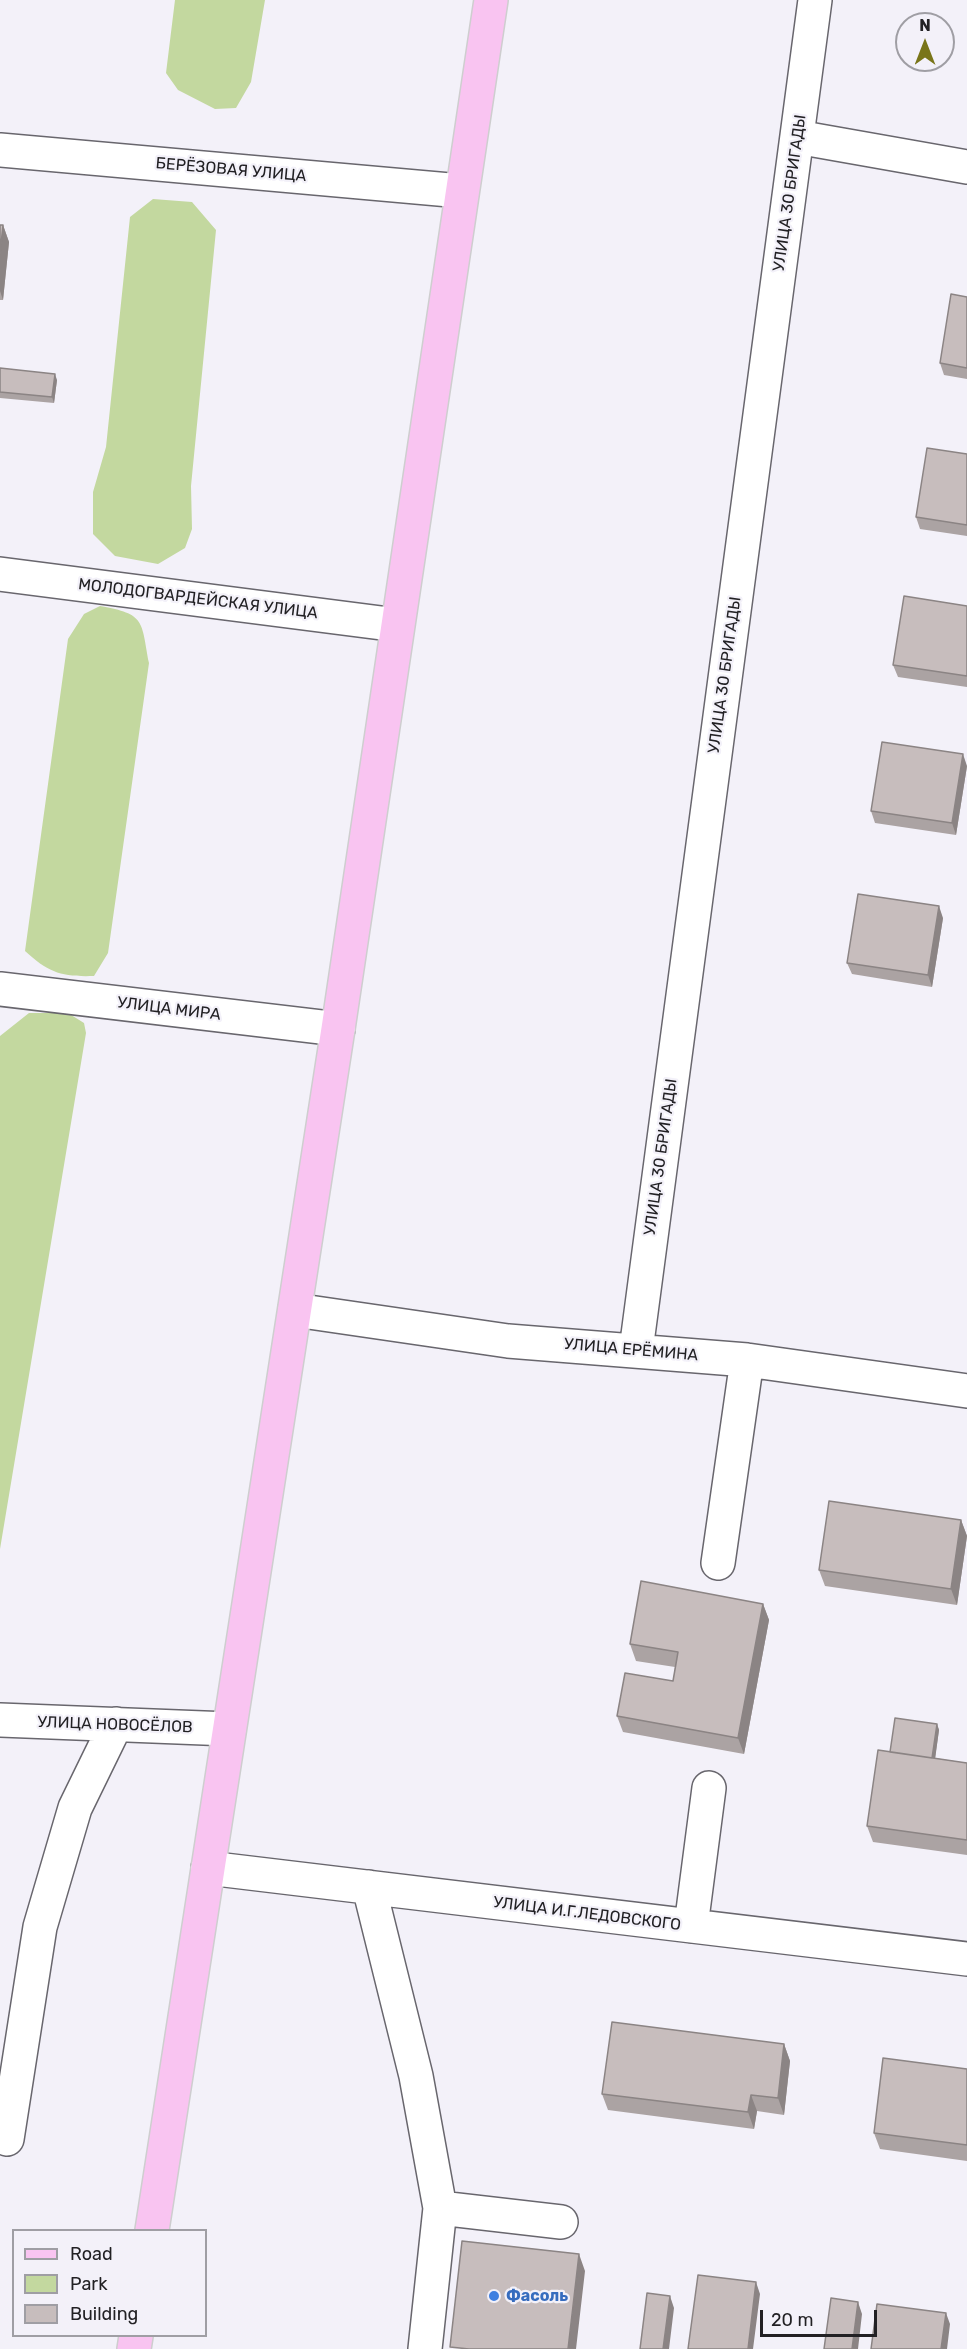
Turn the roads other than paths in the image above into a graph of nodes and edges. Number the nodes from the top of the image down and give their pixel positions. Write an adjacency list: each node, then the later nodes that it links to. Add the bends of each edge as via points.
1 (491, 0): 6 (main road)
2 (815, 0): 3 (street, УЛИЦА 30 БРИГАДЫ)
3 (797, 137): 5 (street); 12 (street, УЛИЦА 30 БРИГАДЫ)
4 (0, 150): 6 (street, БЕРЁЗОВАЯ УЛИЦА)
5 (967, 167)
6 (461, 191): 8 (main road)
7 (0, 574): 8 (street, МОЛОДОГВАРДЕЙСКАЯ УЛИЦА)
8 (397, 625): 10 (main road)
9 (0, 989): 10 (street, УЛИЦА МИРА)
10 (338, 1029): 11 (main road)
11 (294, 1310): 12 (street, УЛИЦА ЕРЁМИНА, via 508,1341); 18 (main road)
12 (636, 1350): 13 (street, УЛИЦА ЕРЁМИНА)
13 (747, 1360): 14 (street, УЛИЦА ЕРЁМИНА); 15 (street)
14 (967, 1391)
15 (718, 1563)
16 (0, 1720): 17 (street, УЛИЦА НОВОСЁЛОВ)
17 (116, 1724): 18 (street, УЛИЦА НОВОСЁЛОВ); 24 (street, via 75,1808 40,1927)
18 (230, 1729): 20 (main road)
19 (709, 1788): 22 (street)
20 (208, 1868): 21 (street, УЛИЦА И.Г.ЛЕДОВСКОГО); 27 (main road)
21 (369, 1887): 22 (street, УЛИЦА И.Г.ЛЕДОВСКОГО); 25 (street, via 416,2076)
22 (691, 1926): 23 (street, УЛИЦА И.Г.ЛЕДОВСКОГО)
23 (967, 1959)
24 (7, 2139)
25 (440, 2208): 26 (street); 28 (street)
26 (561, 2222)
27 (152, 2229)
28 (425, 2349)

